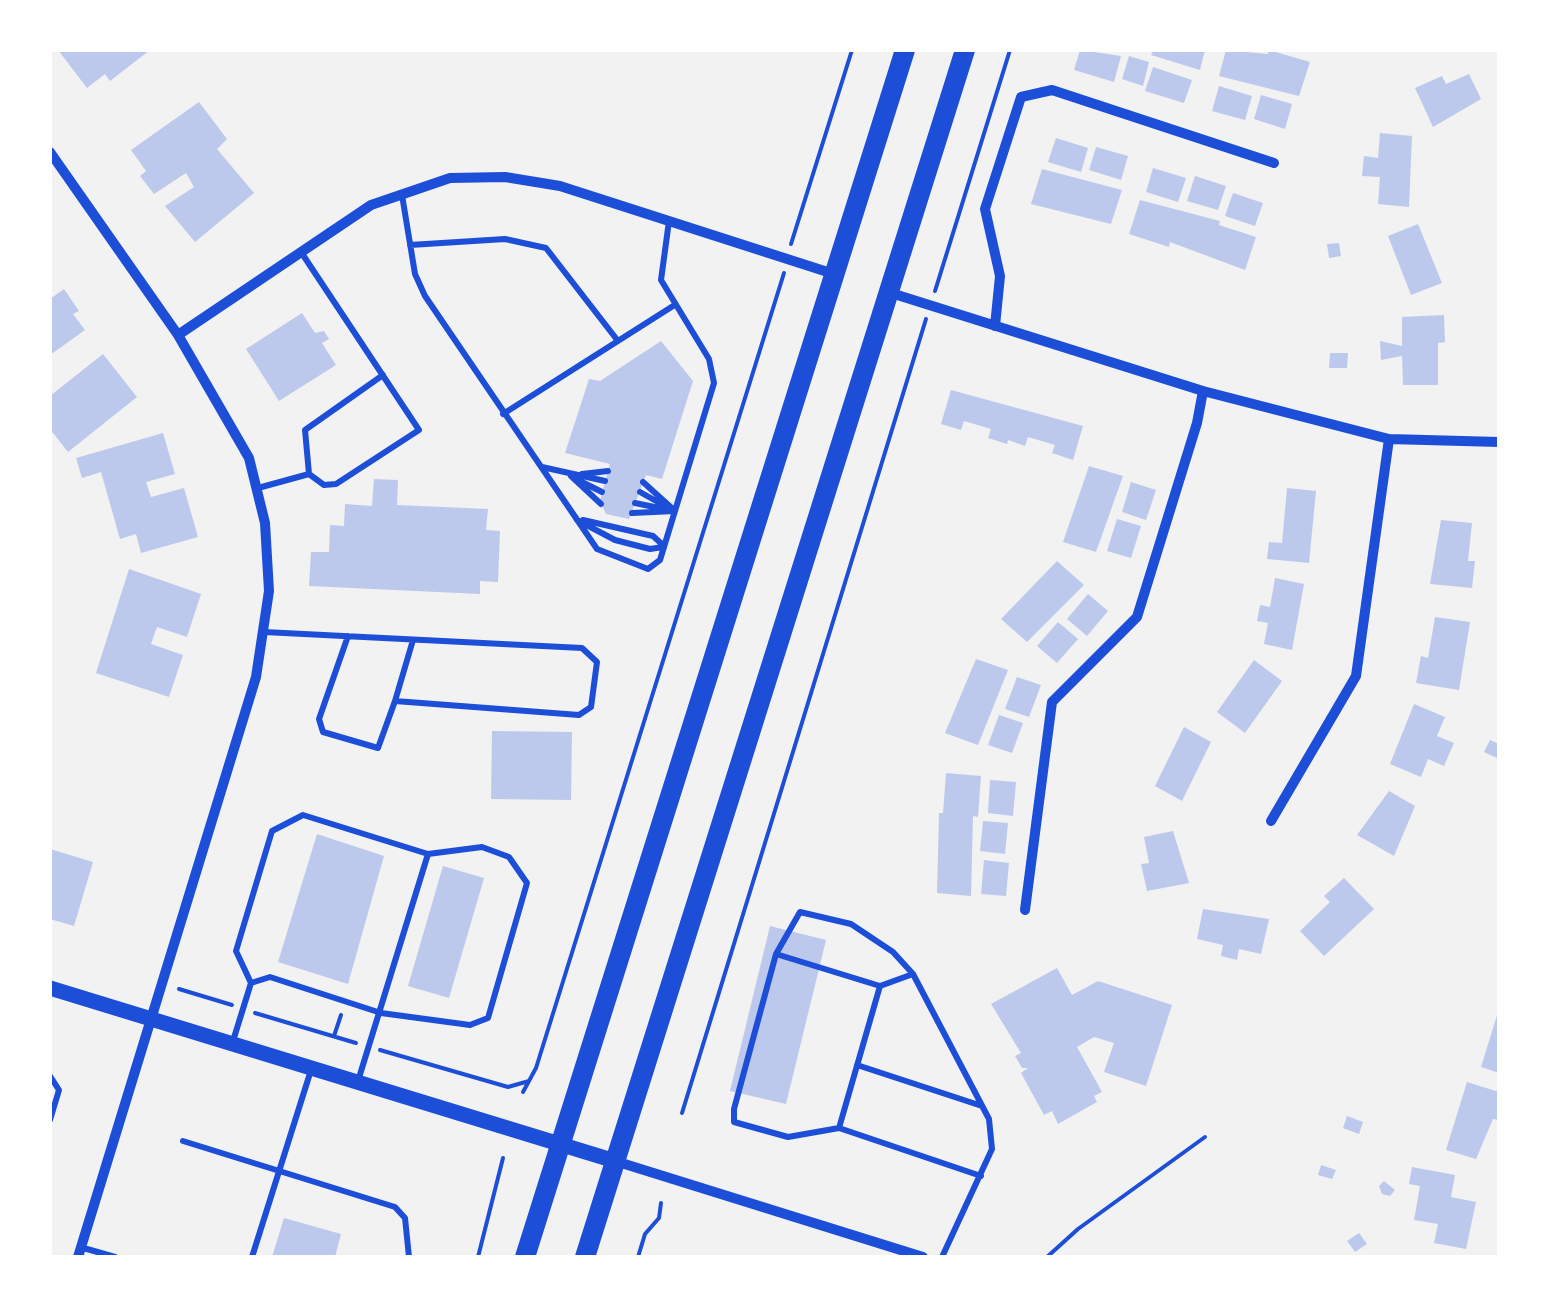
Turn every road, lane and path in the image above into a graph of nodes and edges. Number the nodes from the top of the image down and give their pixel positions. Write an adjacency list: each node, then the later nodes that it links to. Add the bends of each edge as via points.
1 (852, 50): 11 (path)
2 (905, 50): 12 (highway)
3 (965, 50): 13 (highway)
4 (1010, 50): 14 (path)
5 (50, 152): 17 (street)
6 (1274, 163): 16 (street, via 1052,90 1021,98 985,209 1000,276)
7 (402, 191): 8 (street, via 450,178 506,177 560,186); 9 (lane); 10 (street)
8 (669, 221): 11 (street); 15 (lane, via 660,272)
9 (410, 246): 18 (lane, via 505,238 546,248); 21 (lane, via 419,285)
10 (301, 252): 17 (street); 19 (lane)
11 (786, 259): 12 (street); 62 (path, via 780,296)
12 (837, 275): 71 (highway)
13 (891, 294): 14 (street); 73 (highway)
14 (931, 305): 16 (street); 66 (path)
15 (674, 306): 18 (lane); 35 (lane, via 714,372)
16 (994, 326): 20 (street)
17 (178, 334): 30 (street, via 248,458)
18 (618, 341): 21 (lane)
19 (383, 376): 26 (lane, via 308,426); 26 (lane, via 419,430 336,484 324,485)
20 (1202, 390): 22 (street); 45 (street, via 1137,617 1052,702)
21 (503, 414): 24 (lane)
22 (1389, 439): 23 (street); 43 (street, via 1356,676)
23 (1499, 442)
24 (540, 467): 27 (lane); 37 (lane)
25 (608, 471): 27 (lane)
26 (309, 474): 30 (lane)
27 (570, 475): 28 (lane); 31 (lane); 34 (lane)
28 (605, 481)
29 (643, 482): 35 (lane)
30 (256, 488): 39 (street, via 266,524)
31 (602, 492)
32 (640, 492): 35 (lane)
33 (636, 503): 35 (lane)
34 (602, 504)
35 (675, 511): 36 (lane); 38 (lane)
36 (632, 513)
37 (576, 519): 38 (lane, via 636,530); 38 (lane, via 615,540); 38 (lane, via 606,555 648,569 655,568)
38 (664, 546)
39 (263, 632): 40 (lane); 48 (street, via 256,677)
40 (348, 636): 41 (lane); 42 (lane, via 319,719 323,732 378,748)
41 (414, 640): 42 (lane); 42 (lane, via 582,648 597,662 591,707 579,715)
42 (395, 701)
43 (1271, 821)
44 (428, 854): 49 (lane, via 303,815 272,831 236,950); 53 (lane); 53 (lane, via 482,847 510,857 527,883 488,1018 470,1026)
45 (1025, 910)
46 (776, 954): 47 (lane, via 800,912 851,924 894,952); 50 (lane); 68 (lane, via 734,1122 788,1137)
47 (913, 974): 50 (lane); 65 (lane)
48 (161, 983): 52 (path); 55 (street)
49 (251, 983): 52 (lane); 53 (lane, via 270,977)
50 (880, 986): 59 (lane)
51 (50, 988): 55 (street)
52 (243, 1009): 56 (path); 57 (lane)
53 (381, 1012): 58 (lane)
54 (340, 1015): 56 (path)
55 (150, 1018): 57 (street); 77 (street)
56 (334, 1036): 58 (path)
57 (232, 1044): 60 (street)
58 (370, 1047): 62 (path, via 508,1087); 63 (lane)
59 (858, 1065): 65 (lane); 68 (lane)
60 (312, 1069): 63 (street); 74 (lane)
61 (50, 1076): 67 (lane, via 59,1090)
62 (529, 1081): 64 (path)
63 (358, 1082): 71 (street)
64 (523, 1092)
65 (982, 1106): 75 (lane, via 992,1149)
66 (682, 1113)
67 (50, 1120)
68 (839, 1128): 75 (lane)
69 (1205, 1137): 87 (path)
70 (183, 1141): 74 (lane)
71 (560, 1145): 73 (street); 82 (highway)
72 (503, 1158): 81 (path)
73 (615, 1162): 83 (highway); 85 (street)
74 (279, 1168): 79 (lane); 80 (lane, via 395,1207 405,1218)
75 (981, 1176): 86 (lane)
76 (660, 1203): 84 (path, via 660,1218 645,1234)
77 (79, 1252): 78 (lane)
78 (115, 1257)
79 (252, 1257)
80 (409, 1257)
81 (478, 1257)
82 (526, 1257)
83 (586, 1257)
84 (638, 1257)
85 (923, 1257)
86 (942, 1257)
87 (1047, 1257)

